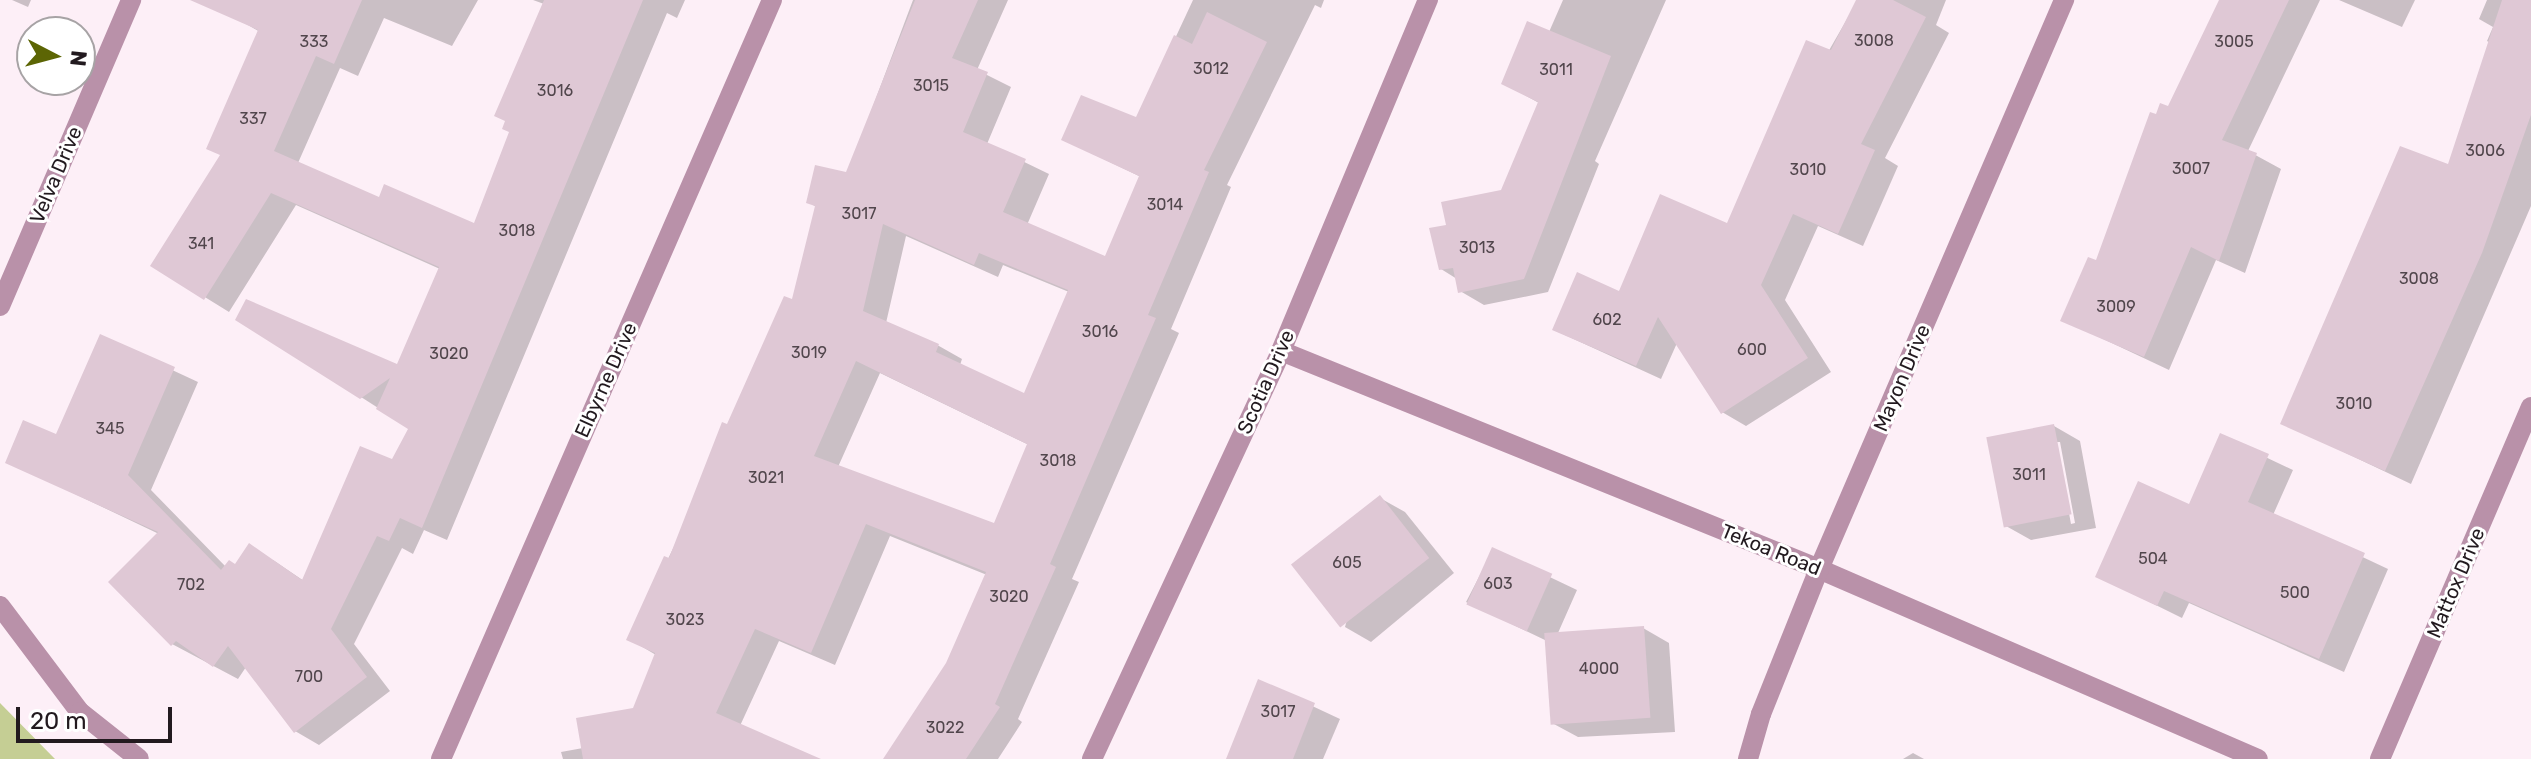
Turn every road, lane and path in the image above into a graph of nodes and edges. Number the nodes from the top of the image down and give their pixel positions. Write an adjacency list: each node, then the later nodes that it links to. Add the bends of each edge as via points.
1 (131, 0): 5 (street, Velva Drive)
2 (772, 0): 11 (street, Elbyrne Drive)
3 (1428, 0): 6 (street, Scotia Drive)
4 (2064, 0): 8 (street, Mayon Drive)
5 (0, 306)
6 (1281, 351): 8 (street, Tekoa Road); 12 (street, Scotia Drive)
7 (2531, 407): 15 (street, Mattox Drive)
8 (1819, 569): 13 (street, Mayon Drive); 14 (street, Tekoa Road)
9 (0, 606): 10 (street, via 80,712)
10 (139, 759)
11 (441, 759)
12 (1092, 759)
13 (1748, 759)
14 (2258, 759)
15 (2380, 759)

